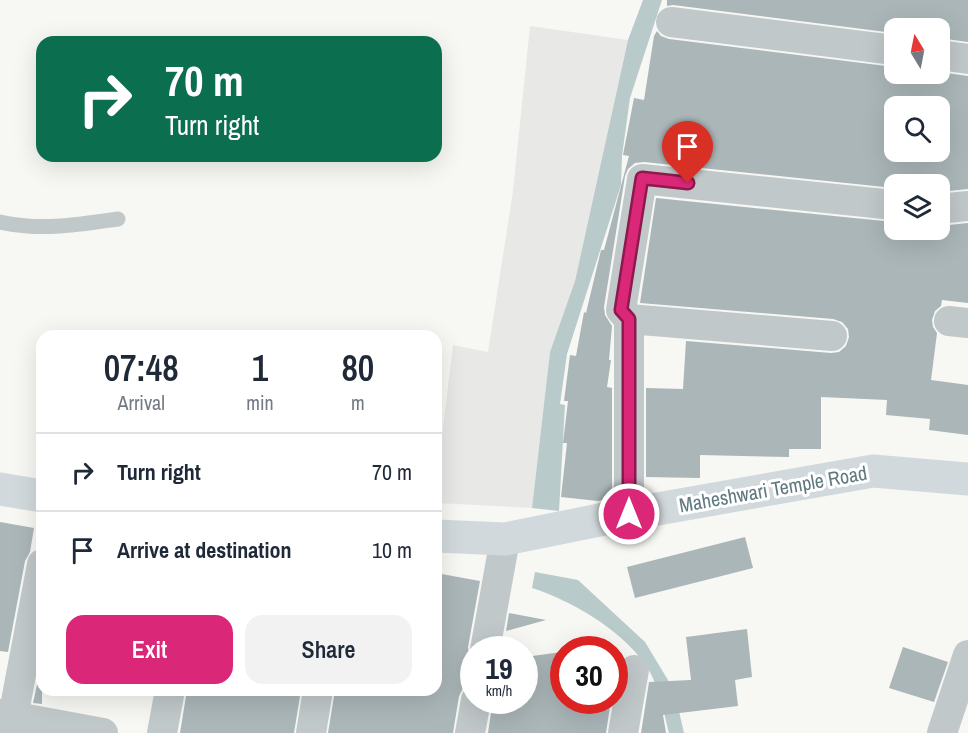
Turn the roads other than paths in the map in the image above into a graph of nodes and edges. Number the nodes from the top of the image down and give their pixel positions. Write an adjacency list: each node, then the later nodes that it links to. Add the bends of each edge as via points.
1 (671, 22): 2 (street)
2 (884, 49)
3 (950, 57): 4 (street)
4 (968, 59)
5 (884, 204): 10 (street, via 642,178 621,310)
6 (968, 206): 7 (street)
7 (950, 208)
8 (118, 219): 9 (lane, via 60,228 25,228)
9 (0, 222)
10 (629, 319): 11 (street); 15 (street)
11 (832, 336)
12 (968, 479): 15 (street, Maheshwari Temple Road, via 873,471)
13 (0, 489): 14 (street)
14 (36, 495)
15 (629, 514): 17 (street, Maheshwari Temple Road)
16 (442, 536): 17 (street, Maheshwari Temple Road)
17 (505, 539): 19 (street)
18 (36, 592): 25 (street)
19 (488, 636)
20 (968, 655): 31 (street)
21 (634, 670): 30 (street)
22 (169, 696): 27 (street)
23 (317, 696): 28 (street)
24 (473, 714): 29 (street)
25 (8, 721): 26 (street)
26 (103, 733)
27 (162, 733)
28 (311, 733)
29 (470, 733)
30 (623, 733)
31 (942, 733)

